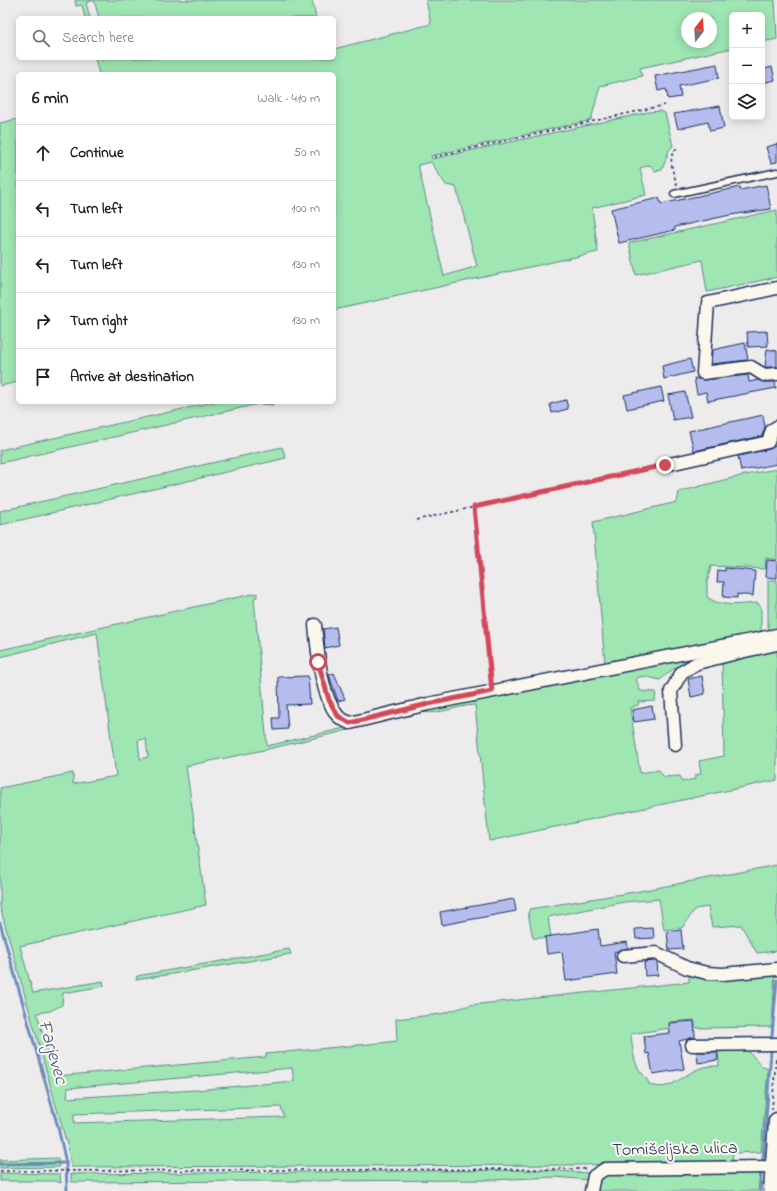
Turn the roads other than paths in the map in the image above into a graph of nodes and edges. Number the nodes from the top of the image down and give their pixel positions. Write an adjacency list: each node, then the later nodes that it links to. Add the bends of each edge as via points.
1 (777, 172): 2 (lane)
2 (676, 194)
3 (777, 288): 4 (street, via 708,303 703,373 751,367 764,375)
4 (777, 374)
5 (777, 428): 6 (street, via 772,430 768,442)
6 (665, 465)
7 (315, 625): 8 (street, via 318,662 329,700 338,716 350,723 428,704)
8 (777, 635)
9 (777, 644): 10 (street, via 697,663 682,672 671,691)
10 (675, 745)
11 (623, 956): 12 (street, via 656,953 687,968 707,973)
12 (777, 969)
13 (777, 1044): 14 (street)
14 (692, 1045)
15 (777, 1121): 16 (street)
16 (774, 1180): 17 (street, Tomišeljska ulica, via 605,1168 594,1176)
17 (591, 1191)

